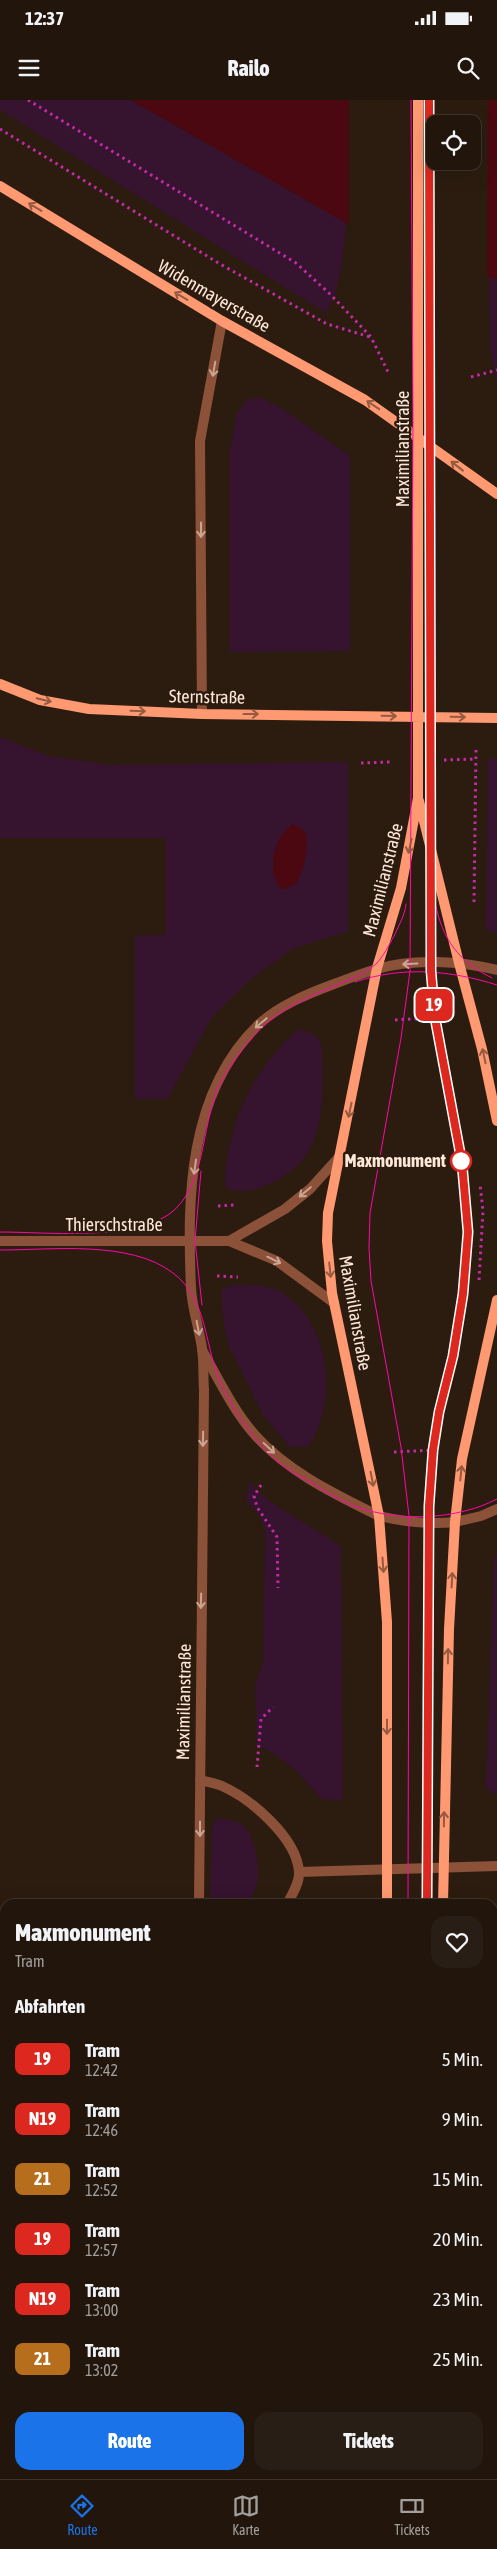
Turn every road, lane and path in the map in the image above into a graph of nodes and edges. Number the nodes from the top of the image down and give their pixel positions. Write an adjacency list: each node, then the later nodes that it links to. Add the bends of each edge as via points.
1 (28, 100): 3 (path, via 296,263 371,337 327,324 220,264)
2 (418, 100): 8 (main road, Maximilianstraße)
3 (0, 129)
4 (0, 186): 5 (main road, Widenmayerstraße, one-way to 4)
5 (222, 321): 8 (main road, Widenmayerstraße, one-way to 5, via 365,400); 11 (street, one-way to 11, via 200,441)
6 (497, 370): 7 (path)
7 (471, 377)
8 (416, 435): 9 (main road, Widenmayerstraße, one-way to 8); 12 (main road, Maximilianstraße)
9 (497, 494)
10 (0, 684): 11 (main road, Sternstraße, one-way to 11, via 40,700 89,709)
11 (202, 714): 12 (main road, Sternstraße, one-way to 12)
12 (418, 716): 13 (main road, Sternstraße, one-way to 13); 15 (main road, Maximilianstraße)
13 (497, 718)
14 (476, 749): 16 (path, via 474,905)
15 (418, 798): 16 (main road, Maximilianstraße); 18 (main road, Maximilianstraße, one-way to 18, via 401,888)
16 (450, 928): 17 (main road, Maximilianstraße)
17 (459, 963): 18 (street, Maximilianstraße, one-way to 18, via 399,964); 19 (street, Maximilianstraße); 21 (main road, Maximilianstraße)
18 (377, 968): 20 (main road, Maximilianstraße); 25 (street, Maximilianstraße, one-way to 25, via 281,1008 259,1025 231,1055 203,1116 194,1168)
19 (497, 970)
20 (367, 1017): 21 (path, via 391,1020); 23 (main road, Maximilianstraße, one-way to 23)
21 (474, 1017): 22 (main road, Maximilianstraße, one-way to 21)
22 (497, 1121)
23 (339, 1157): 26 (street, Thierschstraße, one-way to 26, via 310,1189 285,1209); 28 (main road, Maximilianstraße, one-way to 28, via 326,1241)
24 (0, 1241): 25 (street, Thierschstraße)
25 (188, 1241): 26 (street, Thierschstraße); 29 (street, Maximilianstraße, one-way to 29, via 191,1290)
26 (229, 1241): 28 (street, Thierschstraße, one-way to 28, via 277,1261)
27 (497, 1300): 30 (main road)
28 (334, 1304): 31 (main road, Maximilianstraße)
29 (202, 1350): 34 (street, Maximilianstraße, one-way to 34, via 232,1402 255,1434 275,1453 303,1475); 39 (street, Maximilianstraße, one-way to 39)
30 (462, 1459): 31 (path, via 446,1450 391,1452); 35 (main road, one-way to 30)
31 (370, 1467): 34 (main road, Maximilianstraße, one-way to 34)
32 (261, 1485): 36 (path, via 254,1496 257,1507 277,1536)
33 (497, 1509): 35 (street)
34 (379, 1516): 35 (street, via 404,1522); 42 (main road, Maximilianstraße, one-way to 42, via 387,1622)
35 (455, 1522): 41 (main road, one-way to 35)
36 (278, 1588)
37 (273, 1707): 38 (path, via 261,1719)
38 (257, 1766)
39 (200, 1780): 43 (street, via 221,1785 255,1807 288,1842); 44 (street, Maximilianstraße, one-way to 44)
40 (497, 1866): 41 (street)
41 (443, 1867): 42 (street); 47 (main road)
42 (387, 1869): 43 (street); 46 (main road, Maximilianstraße)
43 (299, 1872): 45 (street)
44 (200, 1899)
45 (290, 1899)
46 (387, 1899)
47 (443, 1899)

